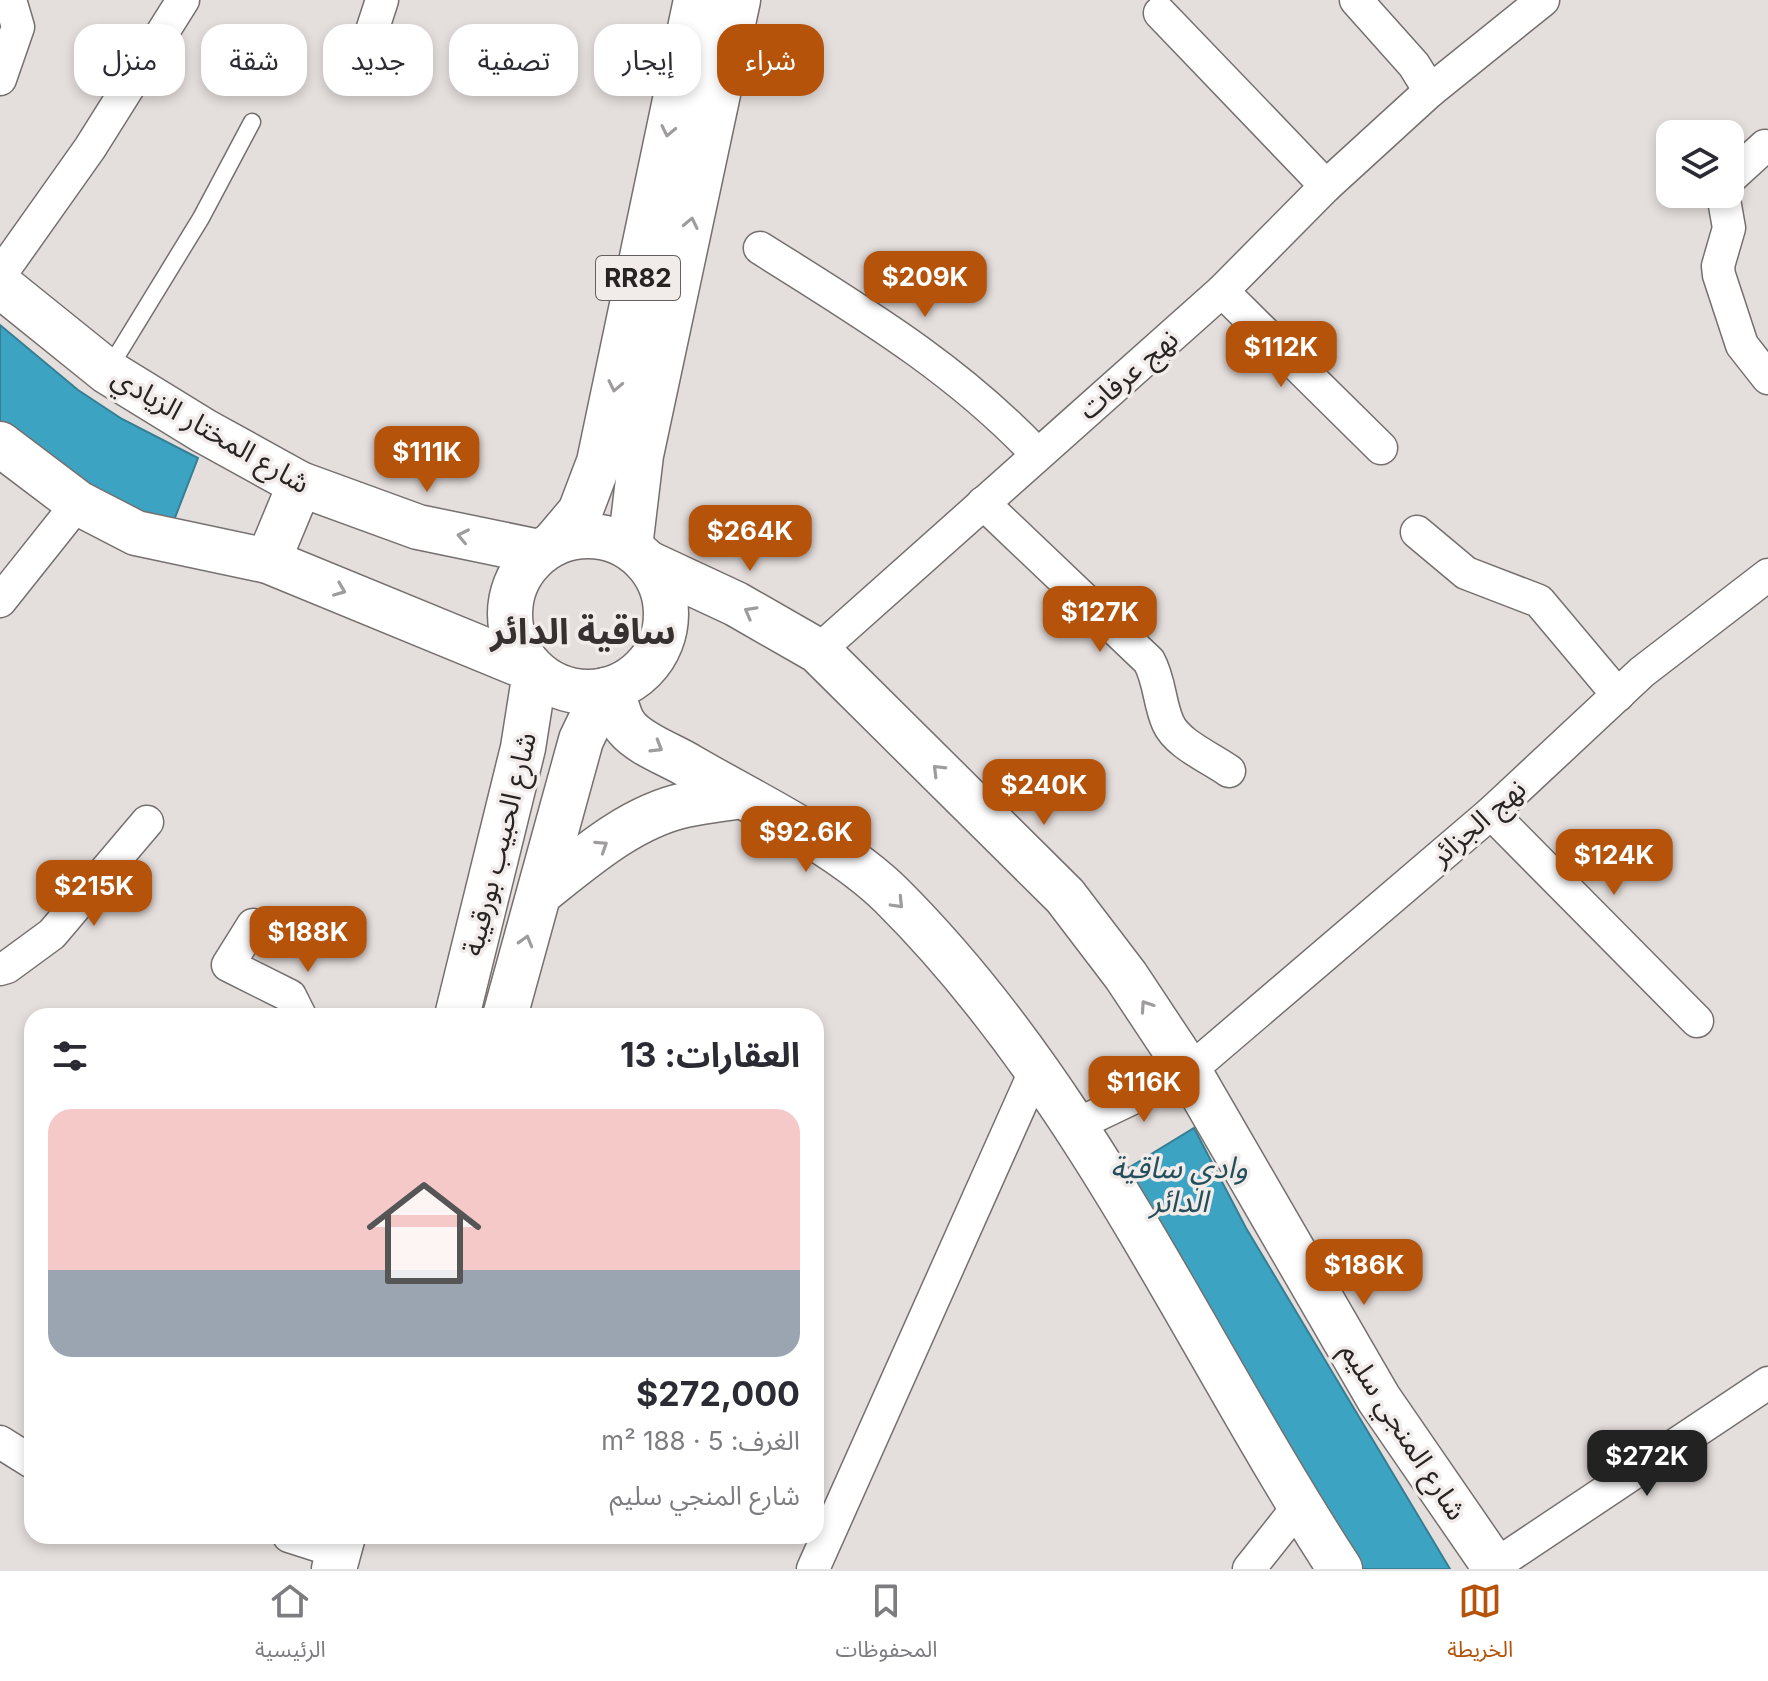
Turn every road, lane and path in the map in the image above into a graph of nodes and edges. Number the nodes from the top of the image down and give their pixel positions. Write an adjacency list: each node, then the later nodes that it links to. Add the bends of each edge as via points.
1 (10, 0): 10 (street, via 18,27)
2 (183, 0): 18 (street, via 90,148)
3 (382, 0): 9 (street)
4 (696, 0): 30 (main road, RR82, one-way to 30, via 599,462 580,512)
5 (738, 0): 31 (main road, RR82, one-way to 5, via 641,455)
6 (1356, 0): 11 (street)
7 (1543, 0): 11 (street, نهج عرفات)
8 (1160, 13): 15 (street)
9 (374, 24)
10 (0, 79)
11 (1430, 91): 15 (street, نهج عرفات)
12 (252, 122): 21 (lane)
13 (1765, 146): 14 (street)
14 (1744, 165)
15 (1326, 186): 20 (street, نهج عرفات)
16 (1725, 208): 22 (street, via 1729,228 1719,275 1742,345)
17 (760, 248): 25 (street, via 924,351)
18 (0, 275)
19 (0, 285): 21 (main road, شارع المختار الزيادي)
20 (1222, 291): 24 (street); 25 (street, نهج عرفات)
21 (108, 372): 26 (main road, شارع المختار الزيادي)
22 (1768, 378)
23 (0, 444): 27 (main road)
24 (1381, 448)
25 (1037, 454): 28 (street, نهج عرفات)
26 (300, 484): 30 (main road, شارع المختار الزيادي, one-way to 26, via 418,527); 32 (main road)
27 (78, 503): 32 (main road, via 136,533); 34 (street)
28 (983, 503): 35 (street, نهج عرفات); 39 (street, via 1149,661 1176,735)
29 (1417, 532): 38 (street, via 1466,573 1539,601)
30 (546, 548): 31 (main road, via 568,538 600,536); 36 (main road, RR82, via 526,565 510,599 512,636)
31 (639, 555): 35 (main road, شارع المنجي سليم, one-way to 31); 37 (main road, via 665,597 663,635 645,669)
32 (268, 561): 36 (main road, one-way to 36)
33 (1768, 575): 38 (street, نهج الجزائر)
34 (0, 601)
35 (818, 651): 51 (main road, شارع المنجي سليم, one-way to 35, via 1065,896)
36 (533, 670): 37 (main road, via 567,690); 47 (main road, شارع الحبيب بورقيبة, via 523,748)
37 (608, 690): 40 (main road, one-way to 40, via 628,730); 43 (main road, شارع الحبيب بورقيبة, via 581,740)
38 (1618, 695): 41 (street, نهج الجزائر)
39 (1229, 771)
40 (741, 796): 43 (main road, one-way to 40, via 591,853 651,817 683,805); 50 (main road, one-way to 50, via 827,847 889,893 987,999)
41 (1491, 813): 49 (street); 51 (street, نهج الجزائر)
42 (147, 822): 45 (street, via 52,934)
43 (540, 893): 48 (main road, شارع الحبيب بورقيبة, one-way to 43)
44 (253, 925): 46 (street, via 228,965 290,996)
45 (0, 969)
46 (296, 1008)
47 (459, 1008)
48 (507, 1008)
49 (1697, 1021)
50 (1037, 1067): 52 (main road); 60 (street)
51 (1189, 1071): 52 (street, نهج الجزائر); 59 (main road, شارع المنجي سليم, via 1379,1399)
52 (1074, 1126): 56 (main road)
53 (1768, 1383): 59 (street)
54 (0, 1442): 55 (street)
55 (24, 1457)
56 (1299, 1506): 61 (street); 62 (main road)
57 (314, 1544): 58 (street)
58 (338, 1552)
59 (1495, 1567)
60 (813, 1569)
61 (1249, 1569)
62 (1340, 1569)

